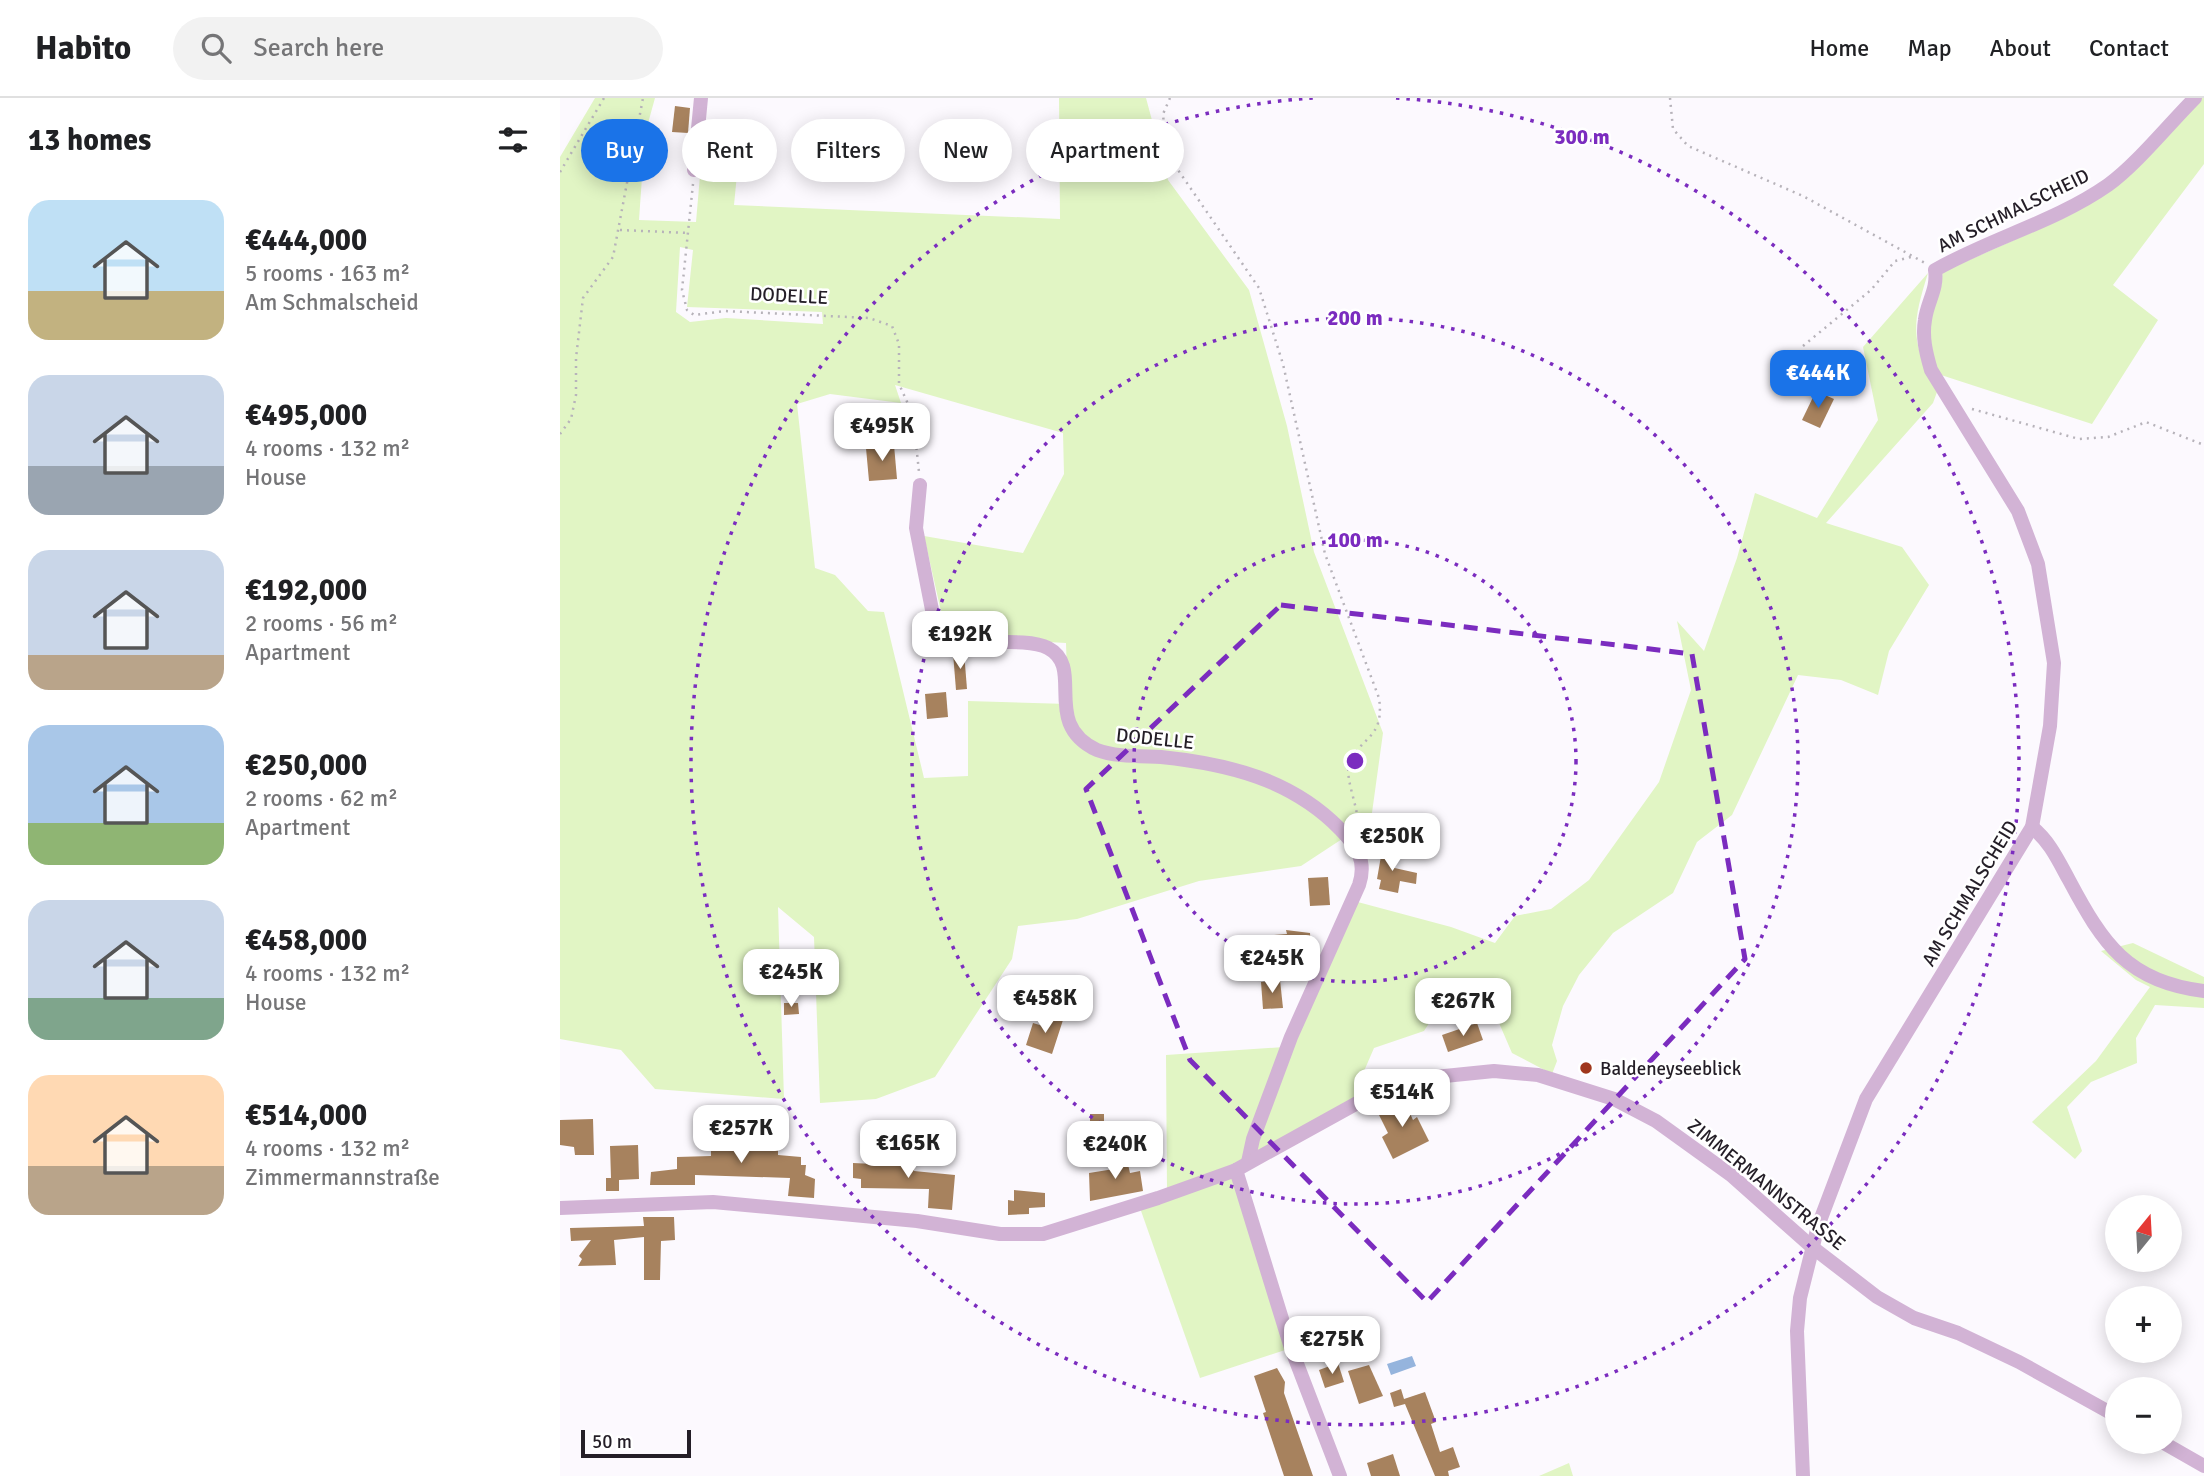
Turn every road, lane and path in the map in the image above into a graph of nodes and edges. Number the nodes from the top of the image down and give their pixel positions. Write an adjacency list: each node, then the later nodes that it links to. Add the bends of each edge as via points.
1 (604, 98): 8 (path)
2 (643, 98): 10 (path)
3 (701, 98): 7 (street)
4 (1170, 98): 20 (path, via 1163,114 1165,137 1176,167 1259,288 1283,364 1325,554 1379,698 1382,716 1377,731 1348,770 1359,812)
5 (1670, 98): 12 (path, via 1673,129 1688,146 1803,196)
6 (2195, 98): 13 (street, AM SCHMALSCHEID, via 2110,184 2063,212)
7 (699, 119)
8 (560, 172)
9 (693, 182): 11 (path, DODELLE)
10 (620, 230): 11 (path); 16 (path, via 614,257 583,298 576,395 570,419)
11 (689, 233): 18 (path, DODELLE, via 682,290 683,303 694,315 725,311 869,318 892,327 899,344 899,384 913,415)
12 (1915, 256): 13 (path); 14 (path, via 1895,261 1871,290)
13 (1935, 270): 15 (street, AM SCHMALSCHEID, via 1937,281 1925,318 1924,345 1931,370)
14 (1803, 346)
15 (1949, 401): 17 (path, via 2078,439 2108,437 2146,422); 19 (street, AM SCHMALSCHEID, via 2018,511 2039,564 2049,613 2054,663 2050,726)
16 (560, 433)
17 (2204, 445)
18 (920, 485): 20 (street, DODELLE, via 916,528 942,640 1047,646 1060,657 1065,670 1065,710 1070,728 1083,741 1101,751 1192,761 1270,780 1295,791 1333,821)
19 (2032, 828): 21 (street, via 2050,844 2086,912 2121,958 2159,982); 24 (street, AM SCHMALSCHEID, via 1866,1099)
20 (1358, 851): 22 (street, via 1364,869 1359,885 1291,1037)
21 (2204, 991)
22 (1242, 1166): 23 (street, ZIMMERMANNSTRASSE, via 1042,1234 1000,1234 917,1221 713,1202); 24 (street, ZIMMERMANNSTRASSE, via 1405,1080 1494,1070 1538,1075 1614,1099 1665,1126 1731,1175); 28 (street, via 1291,1348)
23 (560, 1208)
24 (1812, 1247): 25 (street, ZIMMERMANNSTRASSE, via 1877,1297 1914,1318 2019,1362); 29 (street, AM SCHMALSCHEID, via 1797,1331)
25 (2105, 1410)
26 (2182, 1453): 27 (street)
27 (2204, 1466)
28 (1340, 1476)
29 (1803, 1476)

